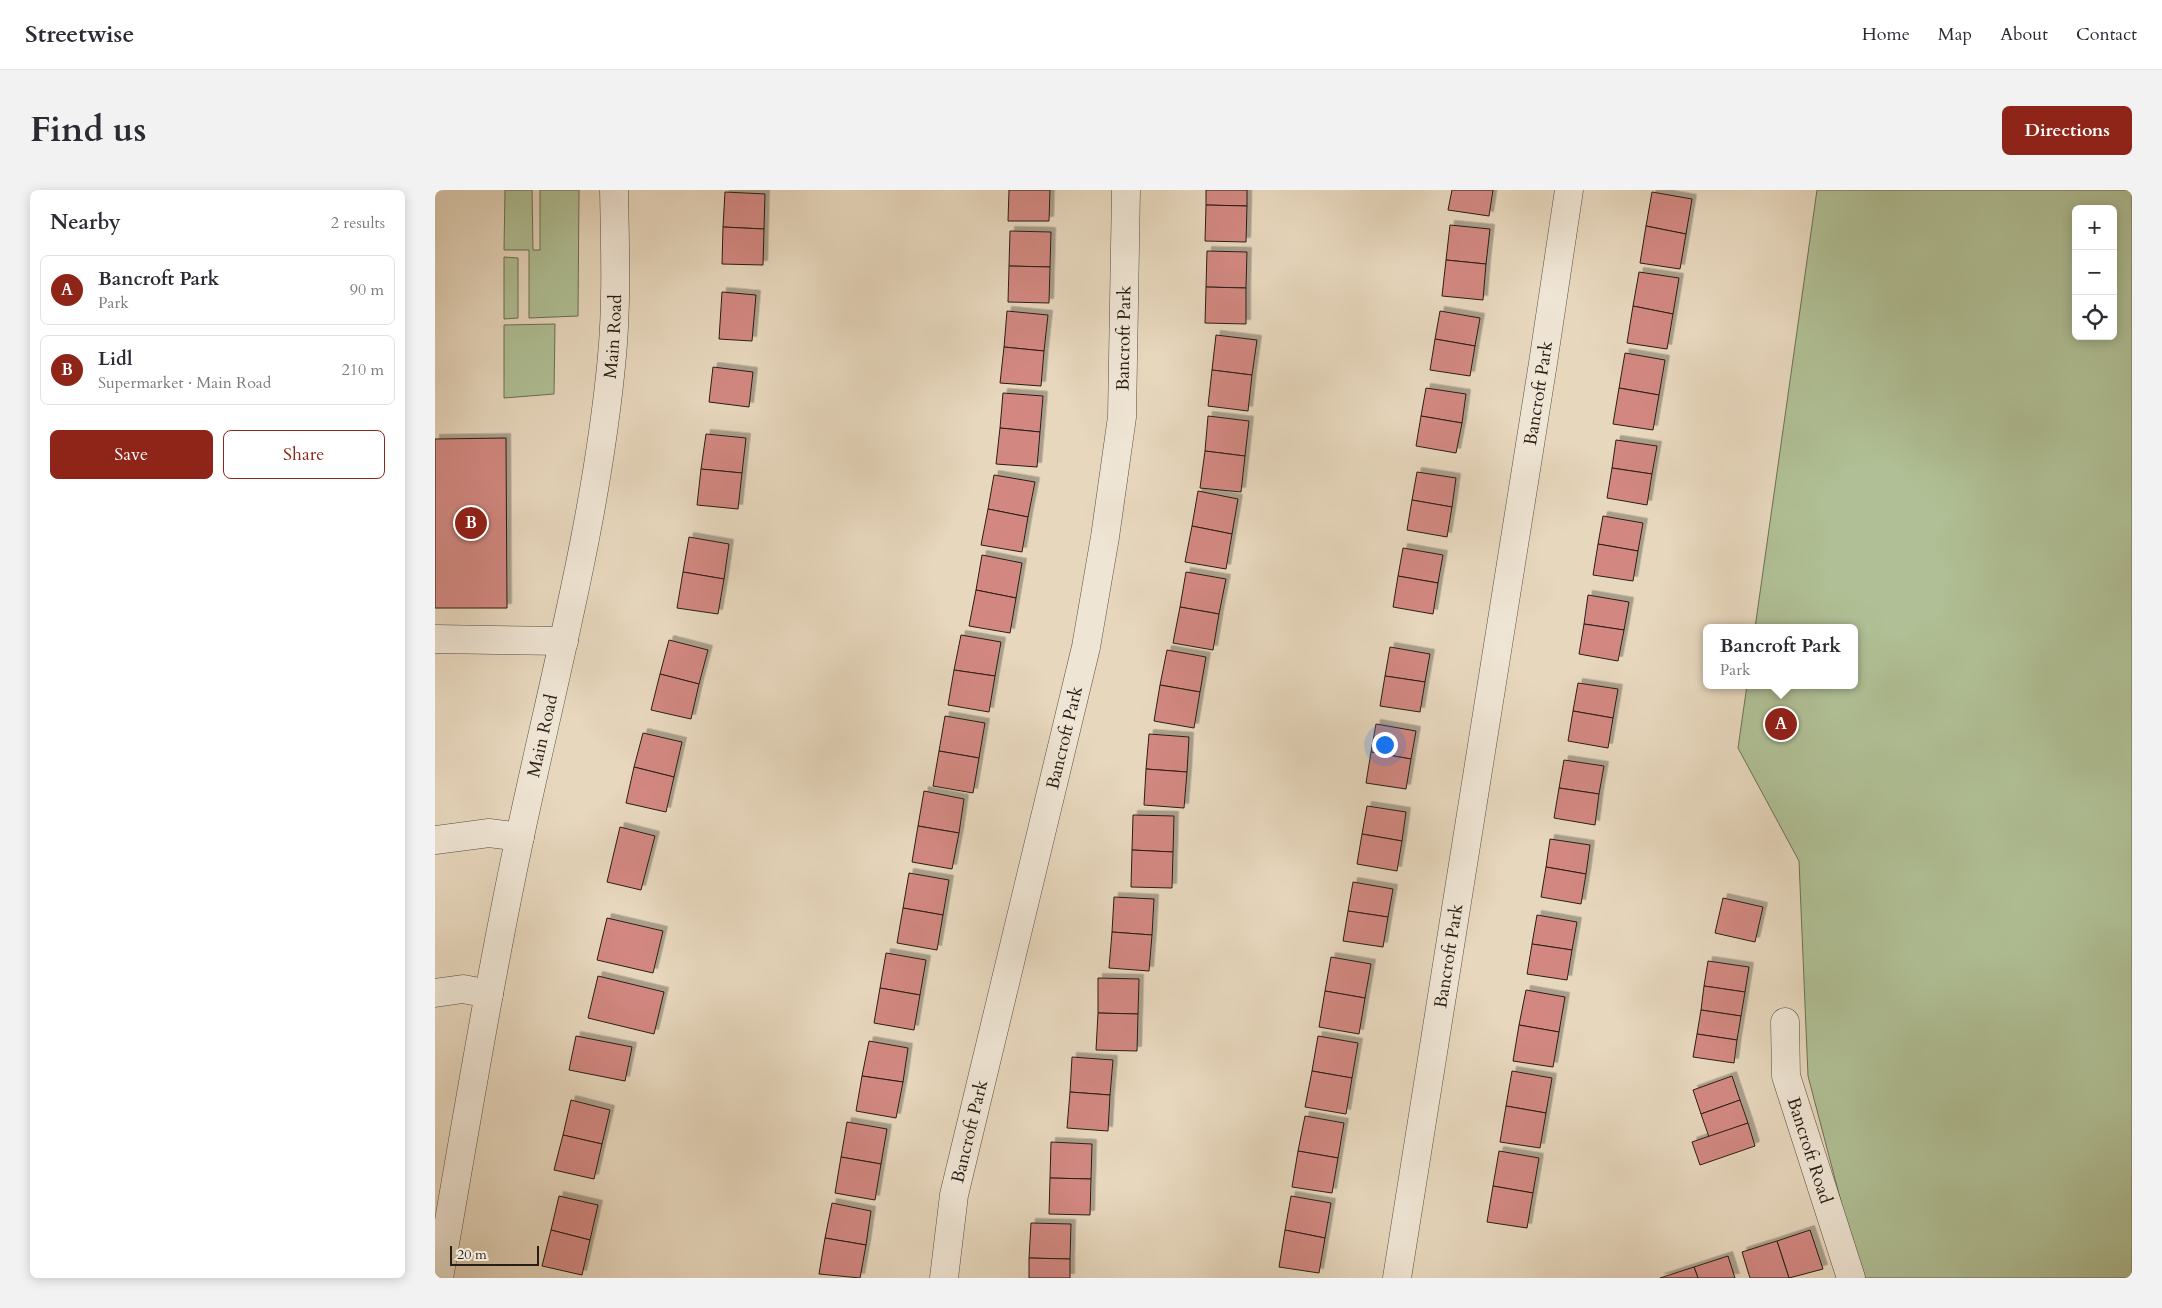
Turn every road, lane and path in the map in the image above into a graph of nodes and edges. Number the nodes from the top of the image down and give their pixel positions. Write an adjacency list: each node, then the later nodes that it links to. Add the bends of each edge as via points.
1 (614, 190): 5 (street, Main Road, via 612,354 584,553)
2 (1126, 190): 12 (street, Bancroft Park, via 1122,417 1105,537 1086,647 954,1194)
3 (1569, 190): 13 (street, Bancroft Park)
4 (435, 640): 5 (street)
5 (564, 641): 6 (street, Main Road)
6 (520, 837): 7 (street, via 489,833); 9 (street, Main Road)
7 (435, 840)
8 (435, 993): 9 (street, via 463,989)
9 (489, 994): 11 (street, Main Road)
10 (1785, 1022): 14 (street, Bancroft Road, via 1786,1076)
11 (439, 1278)
12 (944, 1278)
13 (1397, 1278)
14 (1851, 1278)

